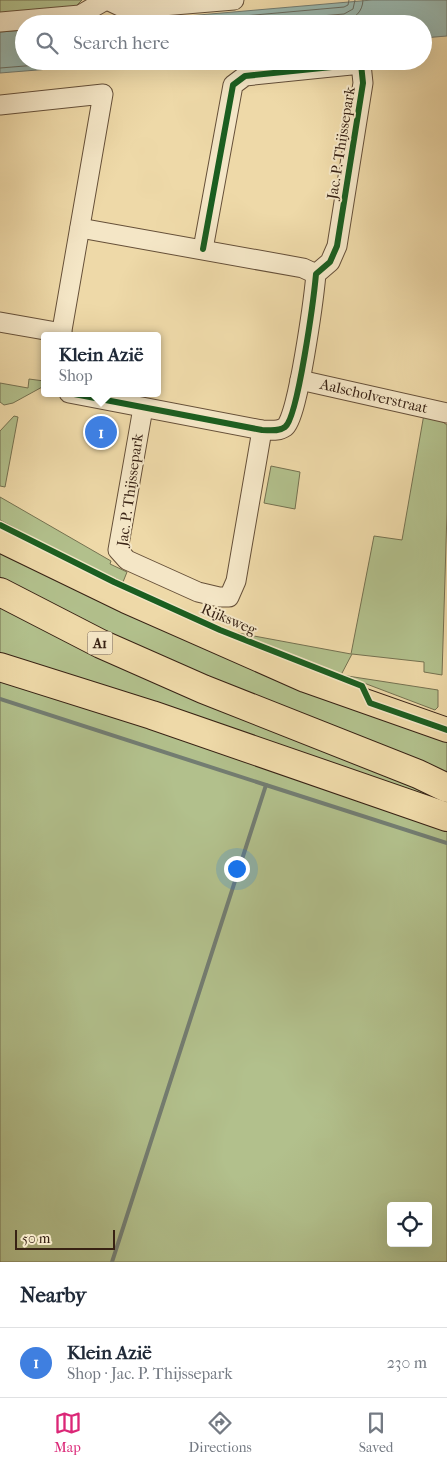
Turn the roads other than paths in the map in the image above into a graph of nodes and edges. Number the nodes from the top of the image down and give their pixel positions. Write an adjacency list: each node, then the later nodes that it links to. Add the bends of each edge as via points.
1 (107, 0): 3 (street, via 126,10); 4 (street)
2 (234, 0): 3 (street)
3 (164, 3)
4 (80, 15)
5 (15, 21): 6 (street)
6 (0, 22)
7 (303, 70): 11 (street, Jac. P. Thijssepark, via 245,76 233,85)
8 (362, 70): 12 (street, Jac. P. Thijssepark, via 363,83 337,246 330,262)
9 (0, 105): 10 (street, via 103,94)
10 (80, 228): 11 (street); 15 (street)
11 (203, 249): 12 (street, via 303,268)
12 (316, 274): 16 (street)
13 (0, 322): 14 (street)
14 (52, 332)
15 (62, 332)
16 (300, 380): 19 (street, Aalscholverstraat); 20 (street, via 286,427 276,431)
17 (89, 397): 18 (street)
18 (143, 408): 20 (street); 20 (street, Jac. P. Thijssepark, via 118,550 127,560 198,592 218,597 229,597 236,581)
19 (447, 413)
20 (262, 430)
21 (0, 540): 24 (main road, Rijksweg, via 126,601 305,680)
22 (0, 592): 25 (highway, A1, via 101,644 194,685)
23 (0, 667): 26 (highway, via 152,715)
24 (447, 729)
25 (447, 788)
26 (447, 817)

